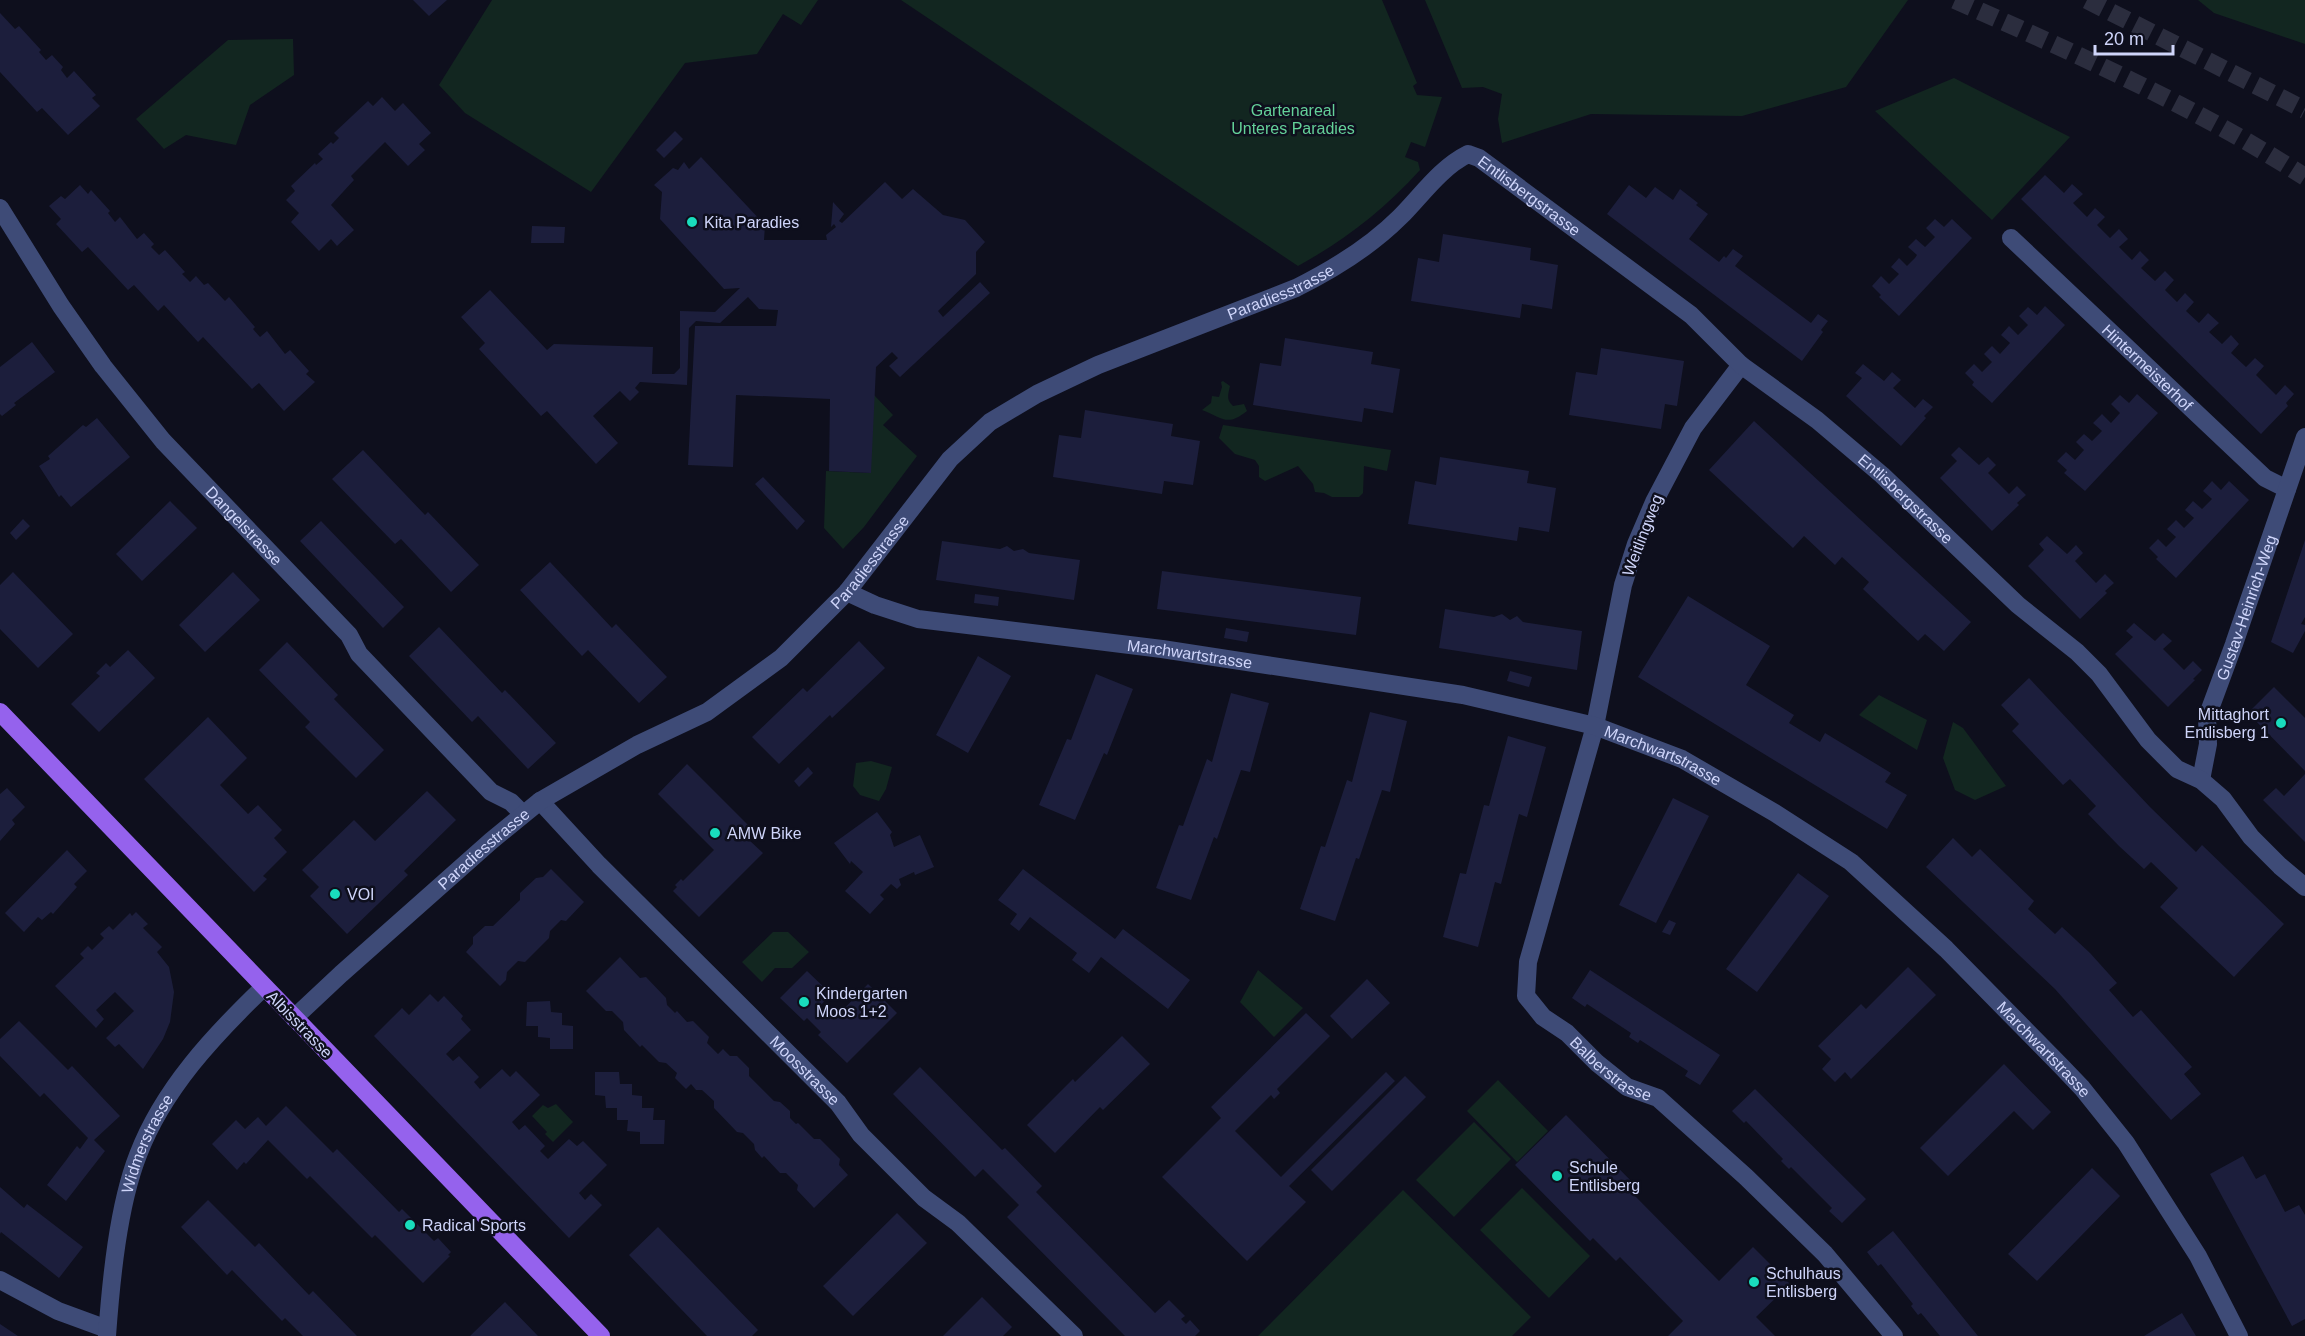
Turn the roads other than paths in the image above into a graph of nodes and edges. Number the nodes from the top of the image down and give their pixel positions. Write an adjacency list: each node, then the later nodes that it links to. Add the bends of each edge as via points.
1 (1468, 154): 4 (street, Entlisbergstrasse, via 1479,158 1691,315); 7 (street, Paradiesstrasse, via 1444,169 1398,219 1357,252 1314,279 1098,365 1036,394 990,422 950,459)
2 (0, 208): 12 (street, Dangelstrasse, via 61,306 163,441 350,635 359,654 491,792 511,802)
3 (2011, 238): 6 (street, Hintermeisterhof, via 2265,478)
4 (1742, 365): 9 (street, Weitlingweg, via 1693,428 1636,544 1623,585); 10 (street, Entlisbergstrasse, via 1817,420 1882,475 2018,605 2077,652 2099,674 2148,740 2177,769)
5 (2305, 437): 6 (street, Gustav-Heinrich-Weg)
6 (2287, 489): 10 (street, Gustav-Heinrich-Weg, via 2207,717 2208,744)
7 (846, 592): 9 (street, Marchwartstrasse, via 918,619 1162,649 1463,695); 11 (street, Paradiesstrasse, via 781,658 707,712 637,745)
8 (0, 712): 14 (main road, Albisstrasse)
9 (1595, 726): 20 (street, Balberstrasse, via 1528,962 1526,996 1543,1017 1597,1063 1627,1087 1658,1098 1746,1177 1825,1254); 21 (street, Marchwartstrasse, via 1682,759 1775,813 1851,862 1946,949 2082,1088 2126,1143 2198,1256)
10 (2201, 780): 13 (street, Entlisbergstrasse, via 2226,802 2251,837)
11 (540, 801): 12 (street, Paradiesstrasse); 19 (street, Moosstrasse, via 599,865 838,1102 861,1135)
12 (523, 814): 15 (street, Paradiesstrasse)
13 (2305, 887)
14 (264, 987): 15 (main road, Albisstrasse); 17 (street, Widmerstrasse, via 181,1077 145,1138 128,1186)
15 (294, 1018): 18 (main road, Albisstrasse)
16 (0, 1281): 17 (street)
17 (107, 1333)
18 (601, 1336)
19 (1074, 1336)
20 (1894, 1336)
21 (2240, 1336)

